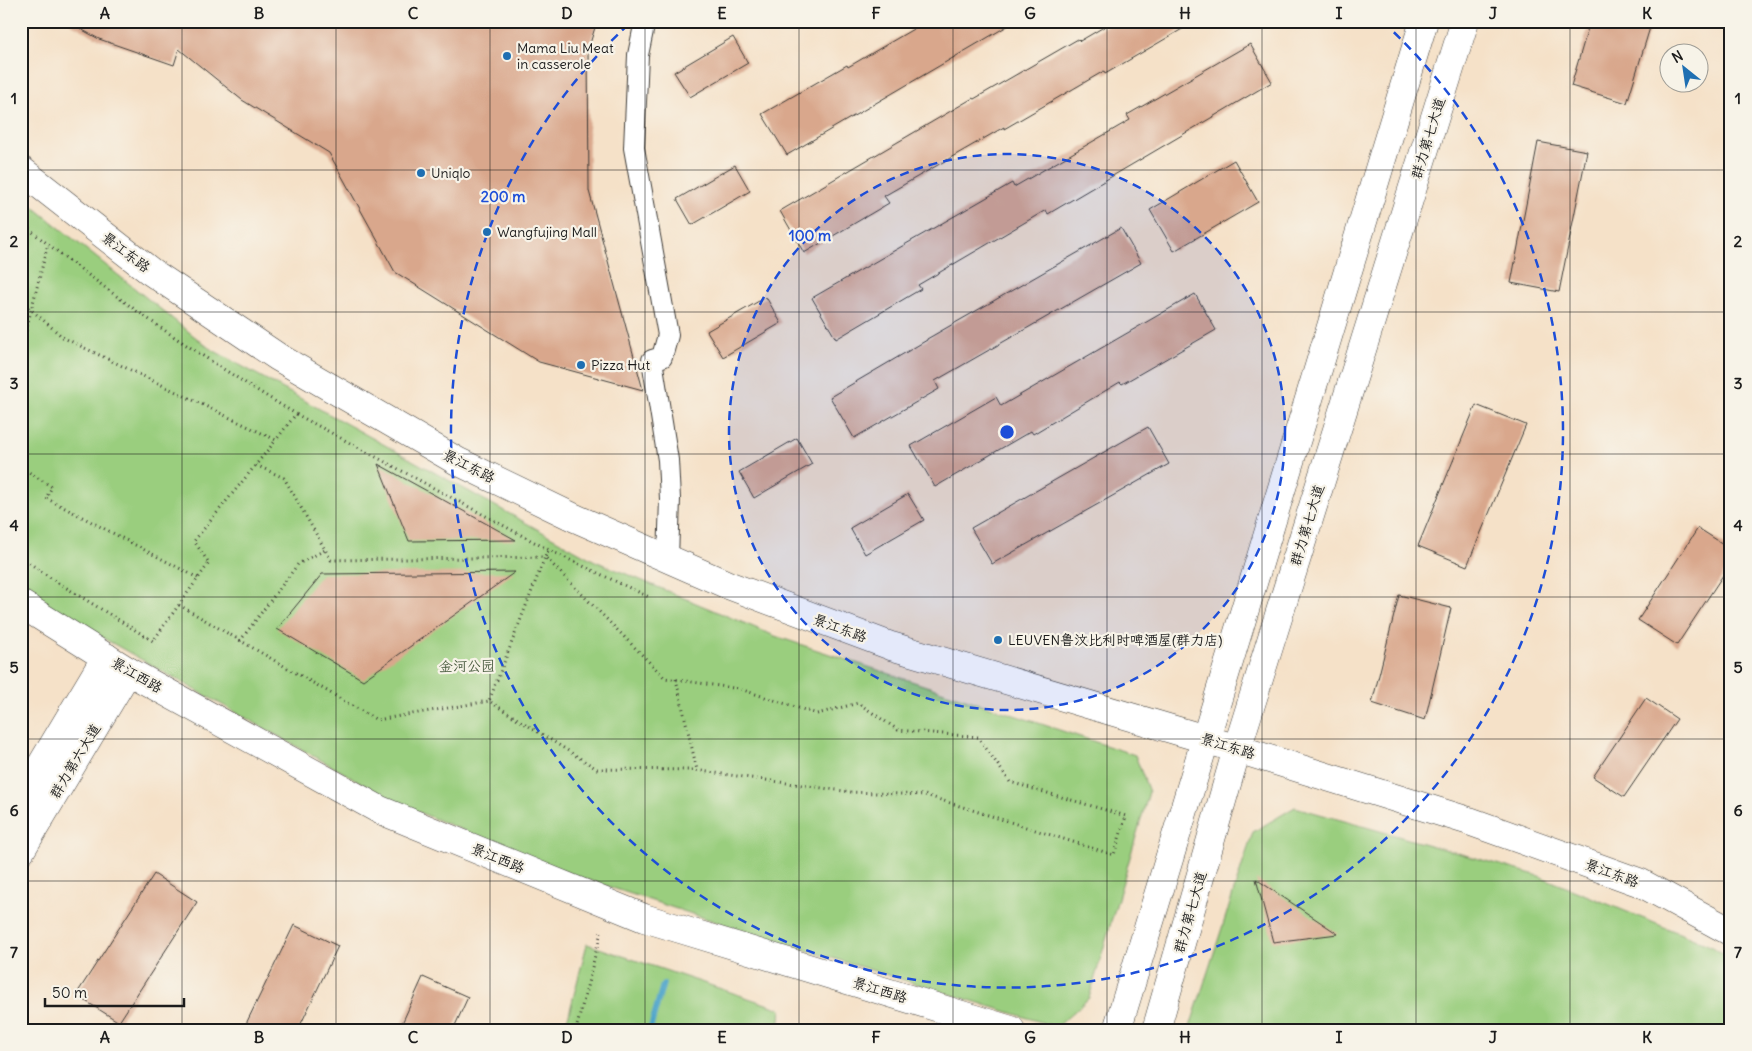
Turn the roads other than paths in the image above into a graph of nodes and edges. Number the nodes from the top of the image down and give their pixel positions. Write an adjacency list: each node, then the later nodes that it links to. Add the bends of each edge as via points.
1 (645, 21): 5 (street, via 638,55 634,148 668,335 662,357 652,360 668,460)
2 (1424, 21): 8 (main road)
3 (1465, 21): 9 (main road, 群力第七大道)
4 (21, 170): 5 (main road, 景江东路, via 150,271 278,357 457,461)
5 (668, 559): 8 (main road, 景江东路, via 891,646)
6 (21, 604): 7 (main road, 景江西路)
7 (117, 664): 10 (main road, 群力第六大道); 11 (main road, 群力第六大道); 13 (main road, 景江西路, via 398,818 644,918)
8 (1205, 739): 9 (main road, 景江东路); 14 (main road)
9 (1237, 749): 12 (main road, 景江东路, via 1469,821 1641,883); 15 (main road, 群力第七大道)
10 (21, 799)
11 (21, 850)
12 (1731, 932)
13 (1011, 1030)
14 (1117, 1030)
15 (1156, 1030)

